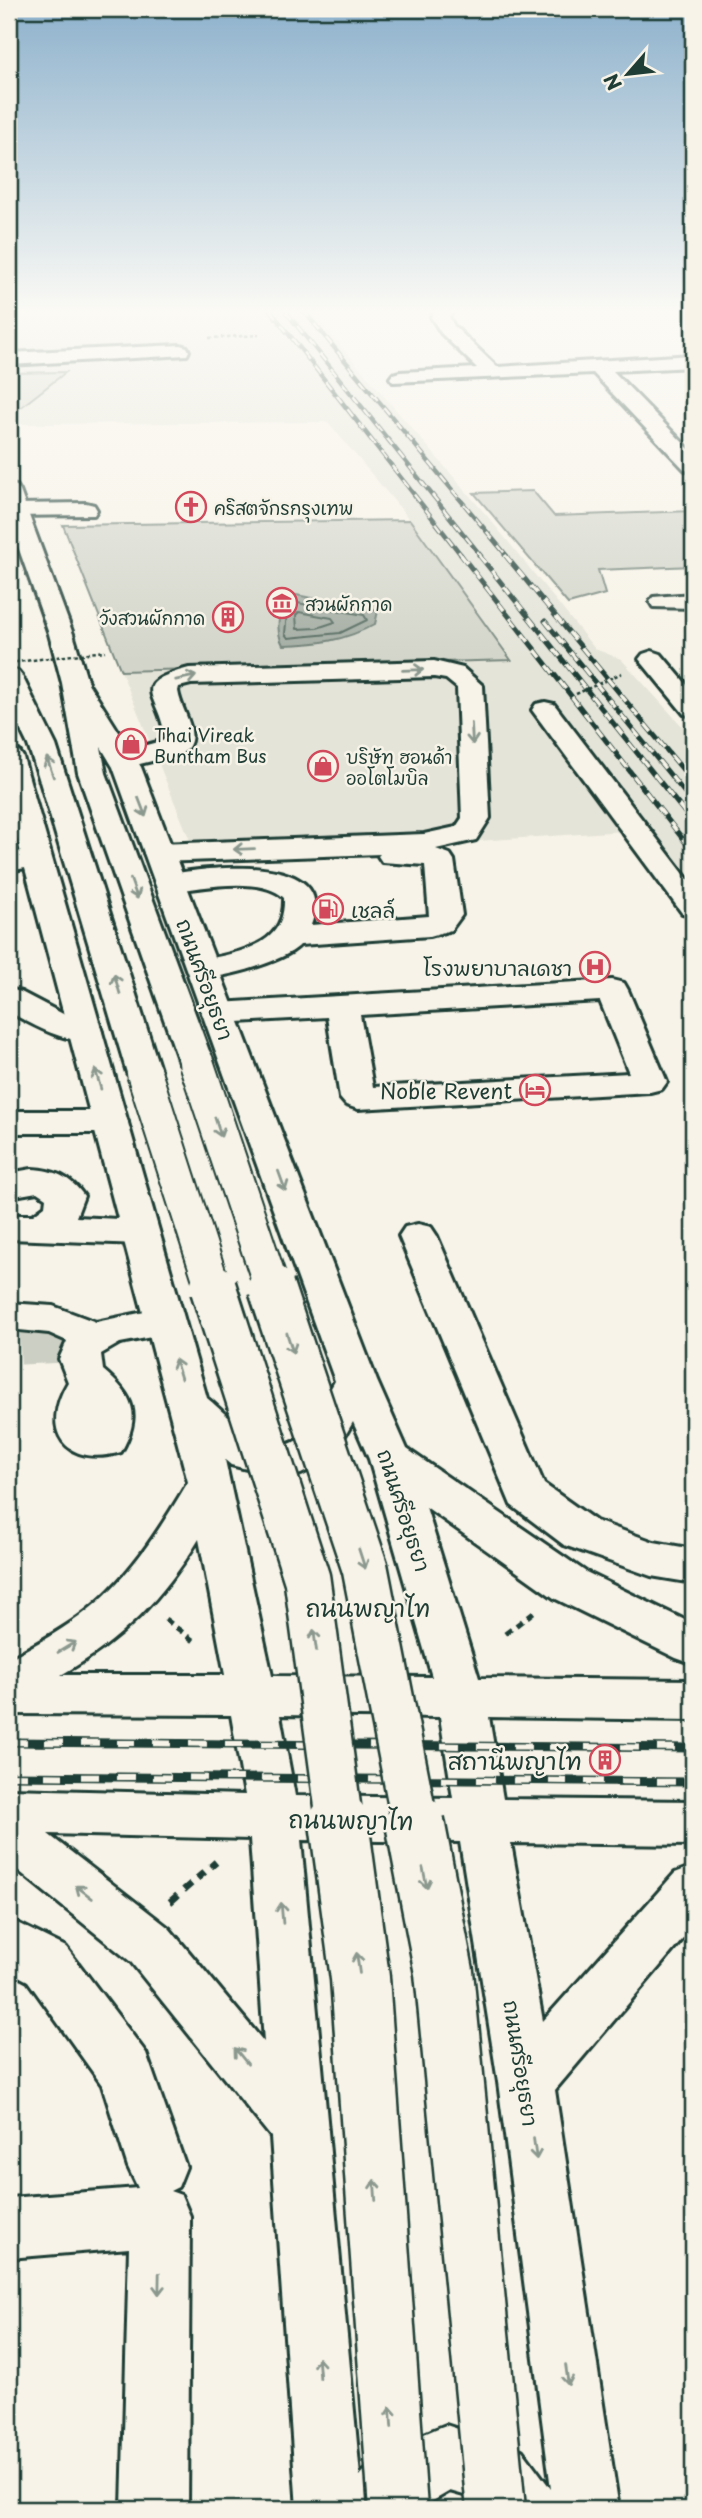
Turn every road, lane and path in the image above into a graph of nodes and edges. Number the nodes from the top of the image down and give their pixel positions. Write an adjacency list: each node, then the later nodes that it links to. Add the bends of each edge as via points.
1 (657, 428): 2 (main road)
2 (693, 465)
3 (12, 501): 4 (main road); 10 (main road, ถนนศรีอยุธยา)
4 (86, 510)
5 (693, 601): 6 (main road)
6 (663, 602)
7 (105, 651): 9 (path, bridge)
8 (652, 659): 11 (main road); 12 (path)
9 (10, 683): 66 (main road, one-way to 9, bridge, via 360,1978 307,1578 49,765)
10 (75, 683): 14 (main road, ถนนศรีอยุธยา); 67 (main road, ถนนศรีอยุธยา, one-way to 67, bridge, via 92,773 196,1062 365,1568 444,1972)
11 (693, 708)
12 (545, 710): 18 (main road)
13 (9, 757): 15 (main road)
14 (123, 760): 16 (main road, ถนนศรีอยุธยา, one-way to 16); 16 (main road, one-way to 16, via 179,743 163,694 166,684 189,676 434,669 454,673 470,686 476,818 466,834 424,843)
15 (23, 860): 24 (main road)
16 (165, 868): 17 (main road); 20 (main road, ถนนศรีอยุธยา)
17 (262, 877): 19 (main road, via 291,886 299,895 301,909); 19 (main road, via 296,861 423,855 439,860 446,915 440,923)
18 (693, 906)
19 (288, 936): 20 (main road, via 283,944)
20 (203, 970): 23 (main road, ถนนศรีอยุธยา)
21 (9, 999): 24 (main road, via 53,1023)
22 (342, 1005): 22 (main road, via 612,990 650,1082 358,1098); 23 (main road)
23 (219, 1013): 34 (main road, ถนนศรีอยุธยา, one-way to 34)
24 (85, 1032): 26 (main road, one-way to 24)
25 (9, 1122): 26 (main road)
26 (110, 1122): 29 (main road)
27 (13, 1178): 28 (main road, via 52,1184 65,1196 61,1213 43,1225)
28 (20, 1227): 29 (main road)
29 (140, 1231): 32 (main road)
30 (418, 1236): 39 (main road, via 526,1494 580,1533 651,1559)
31 (9, 1316): 33 (main road, via 64,1321)
32 (164, 1322): 33 (main road, via 128,1326); 36 (main road, one-way to 32)
33 (92, 1339): 35 (main road, via 79,1360)
34 (356, 1381): 36 (main road, via 317,1447 286,1463 246,1454); 37 (main road, ถนนศรีอยุธยา)
35 (91, 1383)
36 (190, 1406): 38 (main road)
37 (390, 1459): 43 (main road, via 570,1585); 48 (main road, ถนนศรีอยุธยา)
38 (210, 1482): 45 (main road, one-way to 38, via 107,1621 133,1596 175,1542); 47 (main road)
39 (693, 1566)
40 (538, 1609): 42 (path)
41 (163, 1616): 44 (path)
42 (505, 1634)
43 (693, 1645)
44 (203, 1648)
45 (9, 1682)
46 (9, 1695): 47 (main road)
47 (252, 1695): 48 (main road); 51 (main road)
48 (461, 1696): 49 (main road); 52 (main road, ถนนศรีอยุธยา)
49 (693, 1700)
50 (9, 1811): 51 (main road, ถนนพญาไท)
51 (274, 1818): 52 (main road, ถนนพญาไท); 60 (main road, one-way to 51)
52 (483, 1820): 53 (main road, ถนนพญาไท); 59 (main road, ถนนศรีอยุธยา)
53 (693, 1823)
54 (9, 1833): 60 (main road, one-way to 54, via 150,1945)
55 (223, 1855): 57 (path)
56 (693, 1889): 59 (main road)
57 (168, 1903)
58 (9, 1943): 61 (main road, via 47,1964 126,2072)
59 (526, 2082): 69 (main road, ถนนศรีอยุธยา, one-way to 69)
60 (299, 2127): 64 (main road, one-way to 60)
61 (157, 2167)
62 (9, 2228): 63 (main road, one-way to 63, via 160,2216)
63 (155, 2509)
64 (330, 2509)
65 (375, 2509): 68 (main road, via 391,2490 446,2457 499,2473)
66 (398, 2509)
67 (496, 2509)
68 (526, 2509)
69 (586, 2509)

